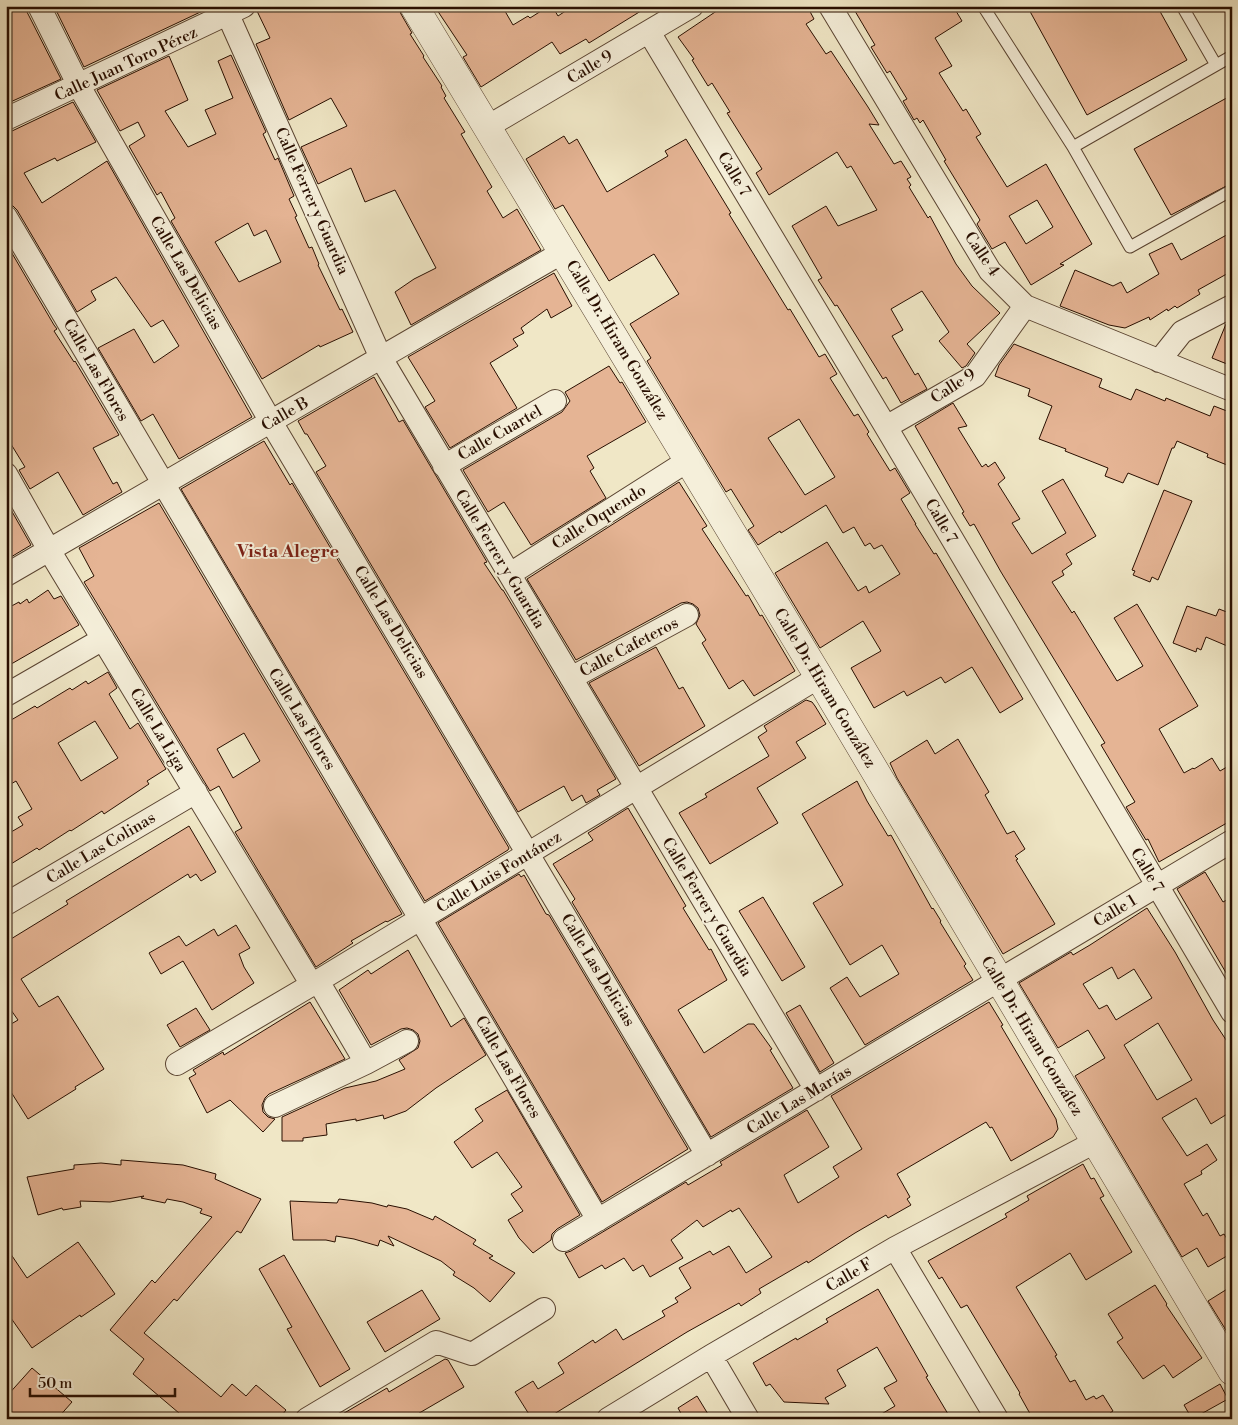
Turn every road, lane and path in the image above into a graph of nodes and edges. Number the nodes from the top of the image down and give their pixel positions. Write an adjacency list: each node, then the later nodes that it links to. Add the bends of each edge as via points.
1 (39, 6): 11 (street, Calle Las Delicias)
2 (414, 6): 13 (street, Calle Dr. Hiram González)
3 (692, 6): 8 (street, Calle 9)
4 (830, 6): 18 (street, Calle 4, via 990,271)
5 (983, 6): 14 (lane)
6 (1182, 6): 10 (lane)
7 (233, 9): 11 (street, Calle Juan Toro Pérez); 20 (street, Calle Ferrer y Guardia)
8 (648, 32): 13 (street, Calle 9); 25 (street, Calle 7)
9 (1232, 56): 10 (lane)
10 (1216, 65): 14 (lane)
11 (79, 86): 12 (street, Calle Juan Toro Pérez); 24 (street, Calle Las Delicias)
12 (6, 119)
13 (487, 128): 17 (street, Calle Dr. Hiram González)
14 (1072, 147): 15 (lane, via 1130,247)
15 (1232, 190)
16 (6, 217): 29 (street, Calle Las Flores)
17 (563, 252): 20 (street, Calle B); 26 (street, Calle Dr. Hiram González)
18 (1025, 306): 21 (street, Calle 4); 25 (street, Calle 9, via 975,376)
19 (1232, 306): 21 (street, via 1182,332)
20 (381, 358): 24 (street, Calle B); 27 (street, Calle Ferrer y Guardia)
21 (1159, 361): 22 (street, Calle 4)
22 (1232, 390)
23 (555, 401): 27 (street, Calle Cuartel)
24 (271, 422): 29 (street, Calle B); 41 (street, Calle Las Delicias)
25 (886, 427): 42 (street, Calle 7)
26 (689, 460): 31 (street, Calle Oquendo); 35 (street, Calle Dr. Hiram González)
27 (444, 466): 31 (street, Calle Ferrer y Guardia)
28 (6, 474): 30 (street, Calle La Liga)
29 (162, 484): 30 (street, Calle B); 44 (street, Calle Las Flores)
30 (49, 550): 32 (street, Calle B); 34 (street, Calle La Liga)
31 (510, 574): 36 (street, Calle Ferrer y Guardia)
32 (6, 575)
33 (687, 615): 36 (street, Calle Cafeteros)
34 (103, 639): 37 (street); 39 (street, Calle La Liga)
35 (819, 677): 38 (street, Calle Luis Fontánez); 45 (street, Calle Dr. Hiram González)
36 (571, 678): 38 (street, Calle Ferrer y Guardia)
37 (6, 695)
38 (636, 787): 41 (street, Calle Luis Fontánez); 51 (street, Calle Ferrer y Guardia)
39 (196, 792): 43 (street, Calle Las Colinas); 46 (street, Calle La Liga)
40 (1232, 841): 42 (street, Calle 1)
41 (529, 854): 44 (street, Calle Luis Fontánez); 54 (street, Calle Las Delicias)
42 (1156, 886): 45 (street, Calle 1); 47 (street, Calle 7)
43 (6, 904)
44 (422, 919): 46 (street, Calle Luis Fontánez); 55 (street, Calle Las Flores)
45 (999, 980): 51 (street, Calle Las Marías); 53 (street, Calle Dr. Hiram González)
46 (315, 983): 49 (street, Calle La Liga); 50 (street, Calle Luis Fontánez)
47 (1232, 1012)
48 (407, 1041): 49 (street)
49 (366, 1063): 52 (street)
50 (177, 1064)
51 (816, 1090): 54 (street, Calle Las Marías)
52 (275, 1106)
53 (1095, 1142): 57 (street, Calle F); 60 (street, Calle Dr. Hiram González)
54 (707, 1154): 55 (street, Calle Las Marías)
55 (598, 1220): 56 (street, Calle Las Marías)
56 (564, 1240)
57 (895, 1248): 59 (street, Calle F); 64 (street)
58 (544, 1308): 61 (street, via 472,1354 436,1342)
59 (711, 1356): 62 (street, Calle F); 63 (street)
60 (1232, 1371)
61 (307, 1419)
62 (608, 1419)
63 (748, 1419)
64 (997, 1419)

